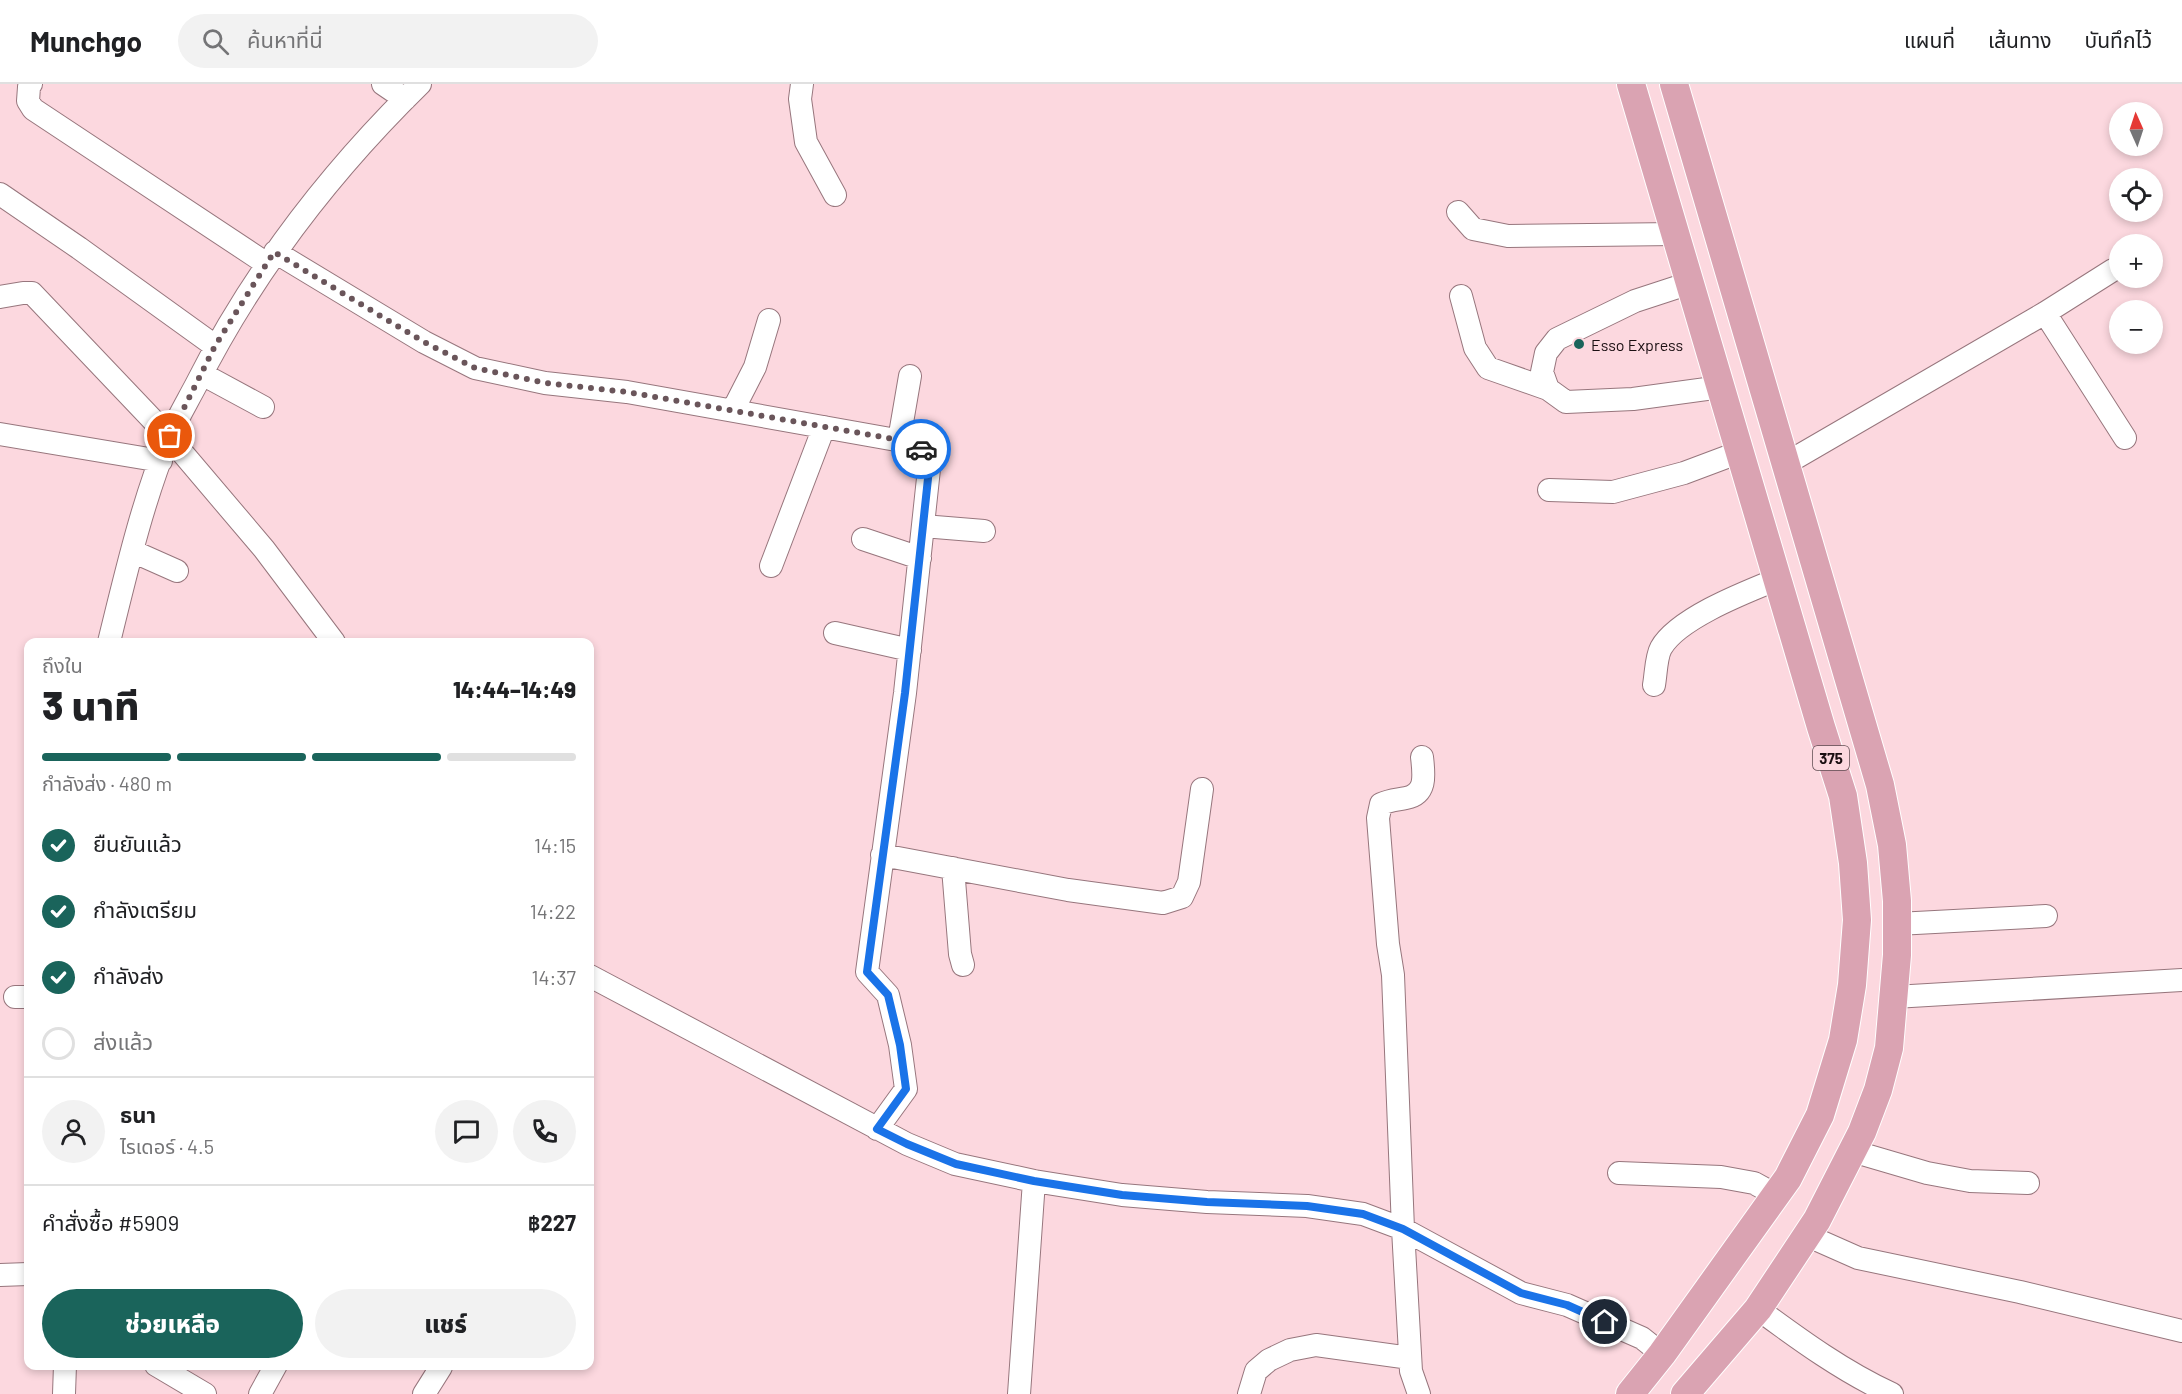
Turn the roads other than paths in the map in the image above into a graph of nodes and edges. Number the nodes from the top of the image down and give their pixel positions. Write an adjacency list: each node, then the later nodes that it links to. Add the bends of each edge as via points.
1 (31, 84): 11 (street, via 28,101 33,109)
2 (383, 84): 6 (street)
3 (802, 84): 8 (street, via 800,99 806,142)
4 (1631, 84): 10 (main road, 375)
5 (1674, 84): 32 (main road, 375)
6 (413, 91): 11 (street, via 322,190)
7 (0, 194): 18 (street)
8 (835, 195)
9 (1458, 212): 10 (street, via 1473,229 1508,236)
10 (1676, 234): 13 (main road, 375)
11 (271, 258): 18 (street); 24 (street, via 475,368 545,383)
12 (2109, 273): 16 (street)
13 (1690, 283): 21 (main road, 375); 22 (street, via 1635,301 1557,339 1546,353 1542,372)
14 (1461, 296): 22 (street, via 1475,348 1488,368)
15 (0, 297): 27 (street, via 32,293)
16 (2045, 313): 28 (street); 32 (street)
17 (769, 320): 24 (street, via 755,367)
18 (215, 346): 19 (street)
19 (202, 374): 23 (street); 27 (street)
20 (910, 376): 29 (street)
21 (1721, 387): 22 (street, via 1633,399 1566,402); 30 (main road, 375)
22 (1548, 389)
23 (263, 407)
24 (733, 410): 25 (street)
25 (824, 427): 29 (street); 39 (street)
26 (0, 434): 31 (street)
27 (170, 436): 31 (street); 44 (street, via 264,549)
28 (2125, 438)
29 (899, 440): 34 (street, via 913,443 927,453)
30 (1740, 452): 33 (street, via 1684,473 1613,492); 41 (main road, 375)
31 (160, 461): 37 (street)
32 (1785, 464): 52 (main road, 375, via 1880,785 1892,845)
33 (1549, 490)
34 (923, 526): 35 (street); 38 (street)
35 (984, 531)
36 (863, 539): 38 (street)
37 (132, 551): 40 (street); 43 (street)
38 (920, 558): 45 (street)
39 (771, 566)
40 (177, 571)
41 (1778, 579): 46 (street, via 1722,601 1676,631 1660,648); 62 (main road, 375, via 1843,796 1857,920 1843,1040 1820,1115)
42 (835, 633): 45 (street)
43 (110, 638)
44 (331, 638)
45 (910, 650): 49 (street)
46 (1654, 685)
47 (1422, 757): 63 (street, via 1421,790 1408,798 1381,804 1378,818 1393,975)
48 (1202, 789): 50 (street, via 1189,882 1182,897 1163,903)
49 (882, 855): 50 (street); 57 (street, via 867,972 888,995 906,1089)
50 (953, 868): 53 (street)
51 (2046, 916): 52 (street)
52 (1897, 924): 56 (main road, 375)
53 (963, 965)
54 (594, 978): 57 (street)
55 (2182, 980): 56 (street)
56 (1894, 998): 58 (main road, 375, via 1889,1048 1878,1090)
57 (877, 1129): 60 (street, via 956,1164)
58 (1852, 1151): 61 (street, via 1959,1179); 64 (main road, 375)
59 (1619, 1173): 62 (street, via 1721,1177 1754,1183)
60 (1034, 1181): 63 (street, via 1122,1195 1307,1206 1363,1214); 79 (street)
61 (2028, 1183)
62 (1776, 1195): 69 (main road, 375)
63 (1403, 1229): 69 (street, via 1521,1293 1567,1305 1642,1338); 70 (street)
64 (1806, 1235): 67 (main road, 375); 68 (street, via 1858,1258)
65 (24, 1274): 66 (street)
66 (0, 1275)
67 (1758, 1308): 83 (main road, 375); 84 (street, via 1800,1339)
68 (2182, 1331)
69 (1662, 1354): 82 (main road, 375)
70 (1410, 1358): 80 (street, via 1316,1345 1290,1350 1256,1371); 81 (street)
71 (65, 1370): 75 (street)
72 (164, 1370): 76 (street)
73 (273, 1370): 77 (street)
74 (439, 1370): 78 (street)
75 (64, 1394)
76 (205, 1394)
77 (260, 1394)
78 (424, 1394)
79 (1019, 1394)
80 (1249, 1394)
81 (1419, 1394)
82 (1630, 1394)
83 (1685, 1394)
84 (1892, 1394)

